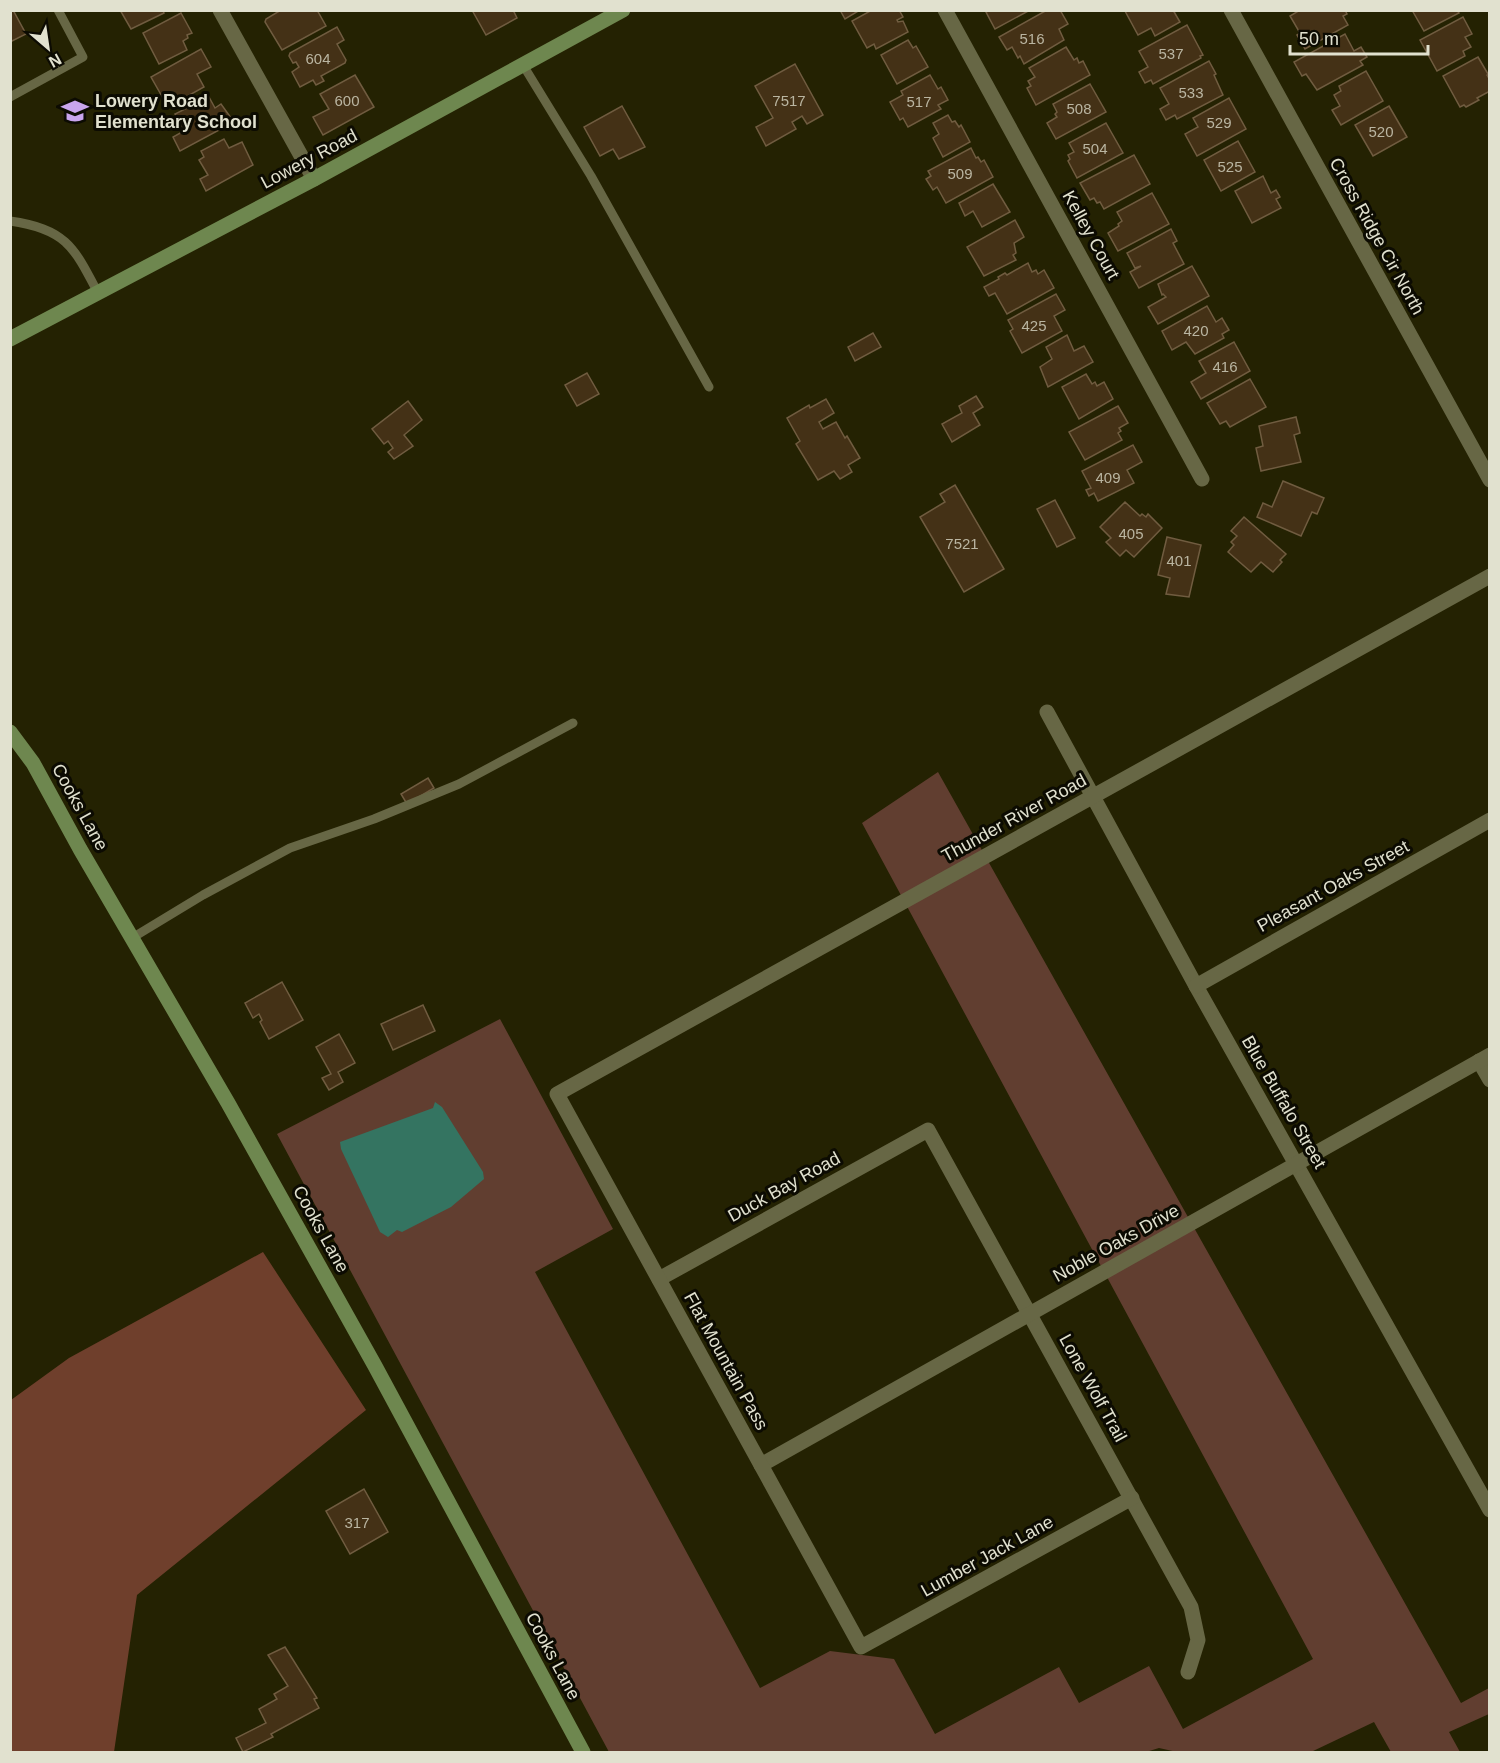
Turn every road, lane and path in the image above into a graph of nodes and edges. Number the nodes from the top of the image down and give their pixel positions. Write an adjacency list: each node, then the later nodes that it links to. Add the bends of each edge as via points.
1 (58, 10): 7 (lane, via 83,57)
2 (220, 10): 8 (street)
3 (623, 10): 6 (street, Lowery Road)
4 (945, 10): 13 (street, Kelley Court)
5 (1231, 10): 14 (street, Cross Ridge Cir North)
6 (523, 65): 8 (street, Lowery Road); 12 (lane, via 574,147)
7 (10, 97)
8 (314, 179): 10 (street, Lowery Road)
9 (10, 220): 10 (lane, via 30,223 58,235 77,253)
10 (98, 293): 11 (street, Lowery Road)
11 (10, 339)
12 (709, 387)
13 (1202, 479)
14 (1490, 480)
15 (1490, 576): 19 (street, Thunder River Road)
16 (1047, 712): 19 (street, Blue Buffalo Street)
17 (573, 723): 21 (lane, via 459,784 394,812 290,848)
18 (10, 732): 21 (street, Cooks Lane, via 33,763)
19 (1092, 797): 22 (street, Blue Buffalo Street); 25 (street, Thunder River Road)
20 (1490, 820): 22 (street, Pleasant Oaks Street)
21 (132, 938): 35 (street, Cooks Lane, via 369,1356)
22 (1196, 986): 27 (street, Blue Buffalo Street)
23 (1484, 1058): 24 (street); 27 (street, Noble Oaks Drive)
24 (1490, 1080)
25 (557, 1094): 28 (street, Flat Mountain Pass)
26 (928, 1130): 28 (street, Duck Bay Road); 29 (street, Lone Wolf Trail)
27 (1297, 1164): 29 (street, Noble Oaks Drive); 32 (street, Blue Buffalo Street)
28 (659, 1279): 30 (street, Flat Mountain Pass)
29 (1029, 1314): 30 (street, Noble Oaks Drive); 31 (street, Lone Wolf Trail)
30 (761, 1466): 33 (street, Flat Mountain Pass)
31 (1132, 1498): 33 (street, Lumber Jack Lane); 34 (street, Lone Wolf Trail, via 1191,1607 1198,1640)
32 (1490, 1510)
33 (861, 1647)
34 (1188, 1672)
35 (583, 1752)

